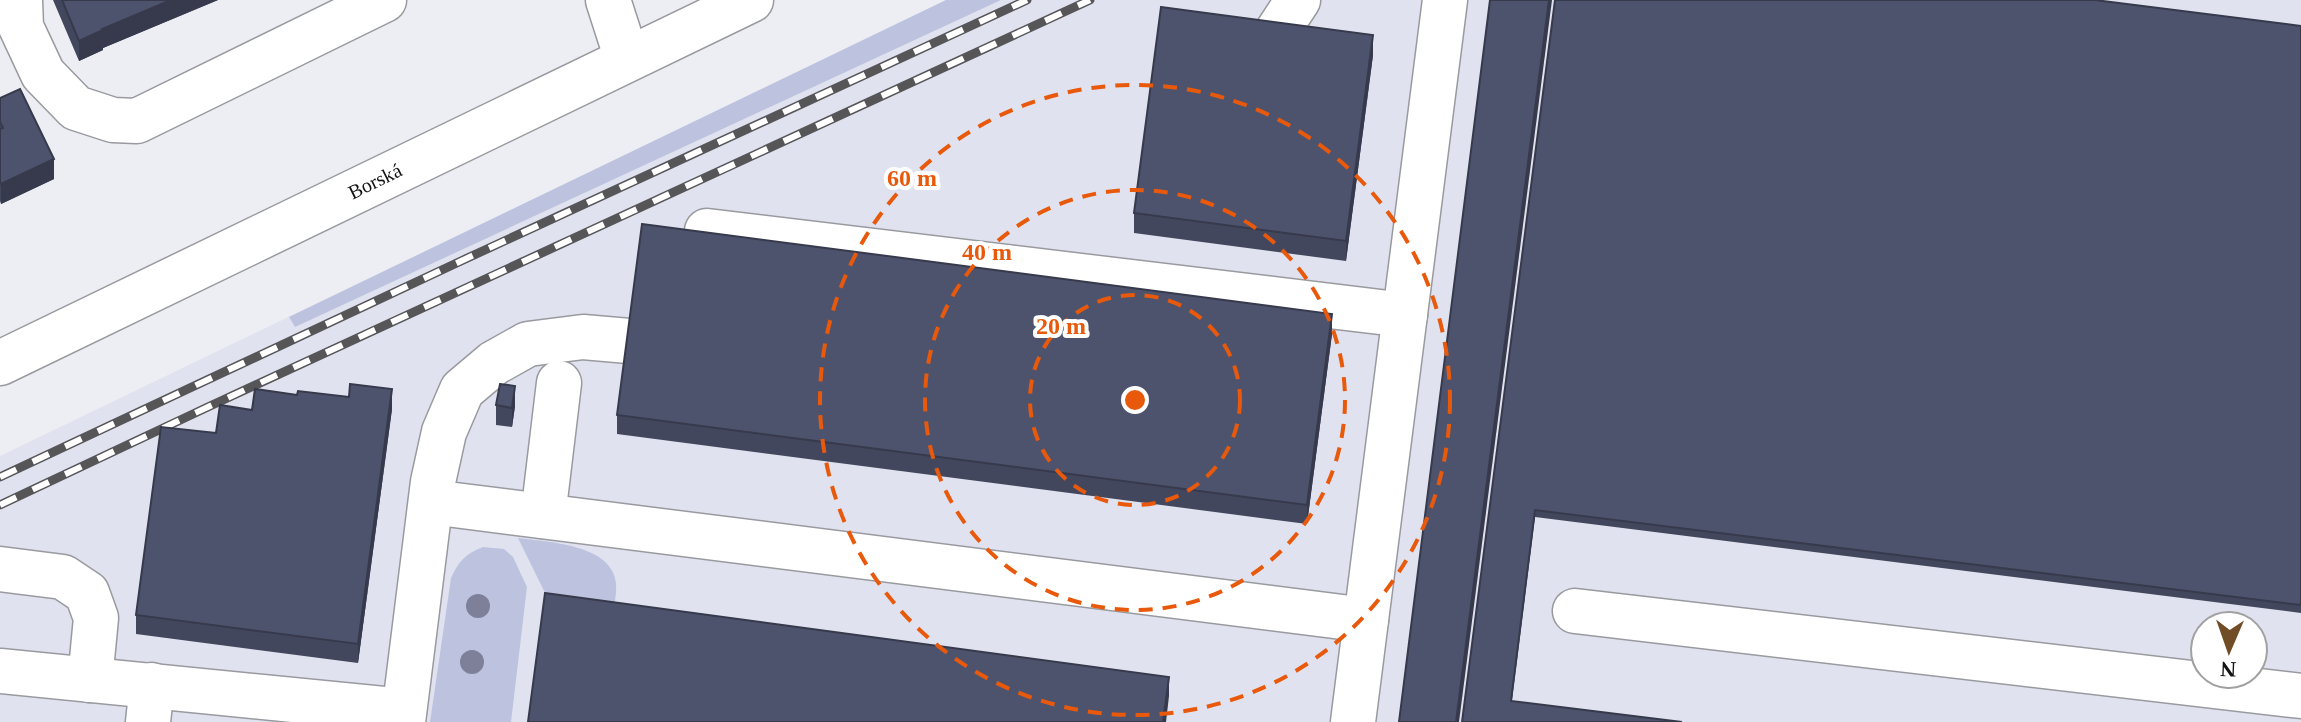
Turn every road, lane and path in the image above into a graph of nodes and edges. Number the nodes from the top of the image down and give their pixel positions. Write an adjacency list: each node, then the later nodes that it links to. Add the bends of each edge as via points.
1 (20, 0): 2 (street, via 21,27 43,74 76,108 113,120 137,121)
2 (384, 0)
3 (608, 0): 8 (street)
4 (751, 0): 8 (street, Borská)
5 (1298, 0): 7 (street)
6 (1445, 1): 10 (street)
7 (1271, 41)
8 (627, 59): 12 (street, Borská)
9 (707, 231): 10 (street)
10 (1405, 315): 18 (street)
11 (629, 341): 14 (street, via 583,337 528,344 494,363 462,390 444,432)
12 (0, 363)
13 (559, 383): 15 (street)
14 (432, 492): 15 (street); 23 (street)
15 (543, 516): 18 (street)
16 (0, 569): 19 (street, via 63,577 87,593 96,618)
17 (1575, 611): 21 (street)
18 (1366, 620): 24 (street)
19 (90, 680): 20 (street); 22 (street)
20 (2, 683)
21 (2301, 696)
22 (150, 703): 23 (street)
23 (403, 716)
24 (1353, 722)

